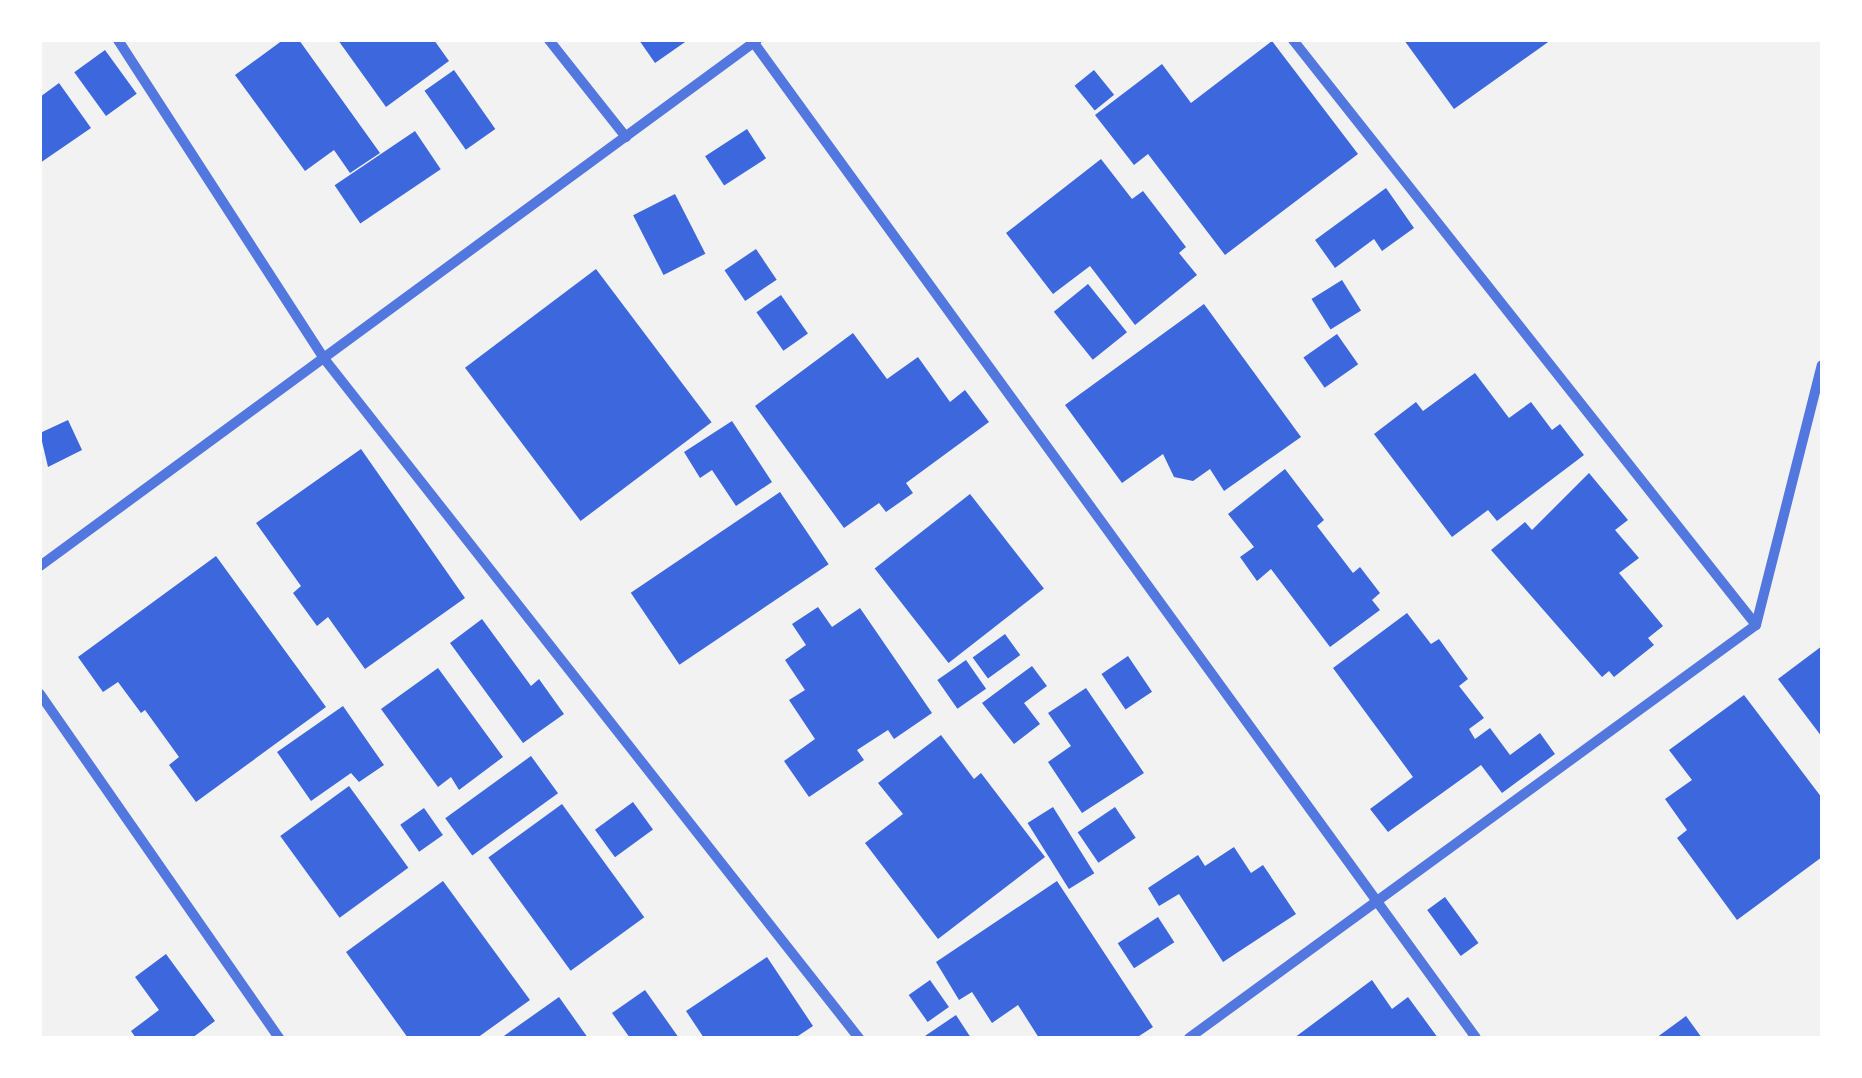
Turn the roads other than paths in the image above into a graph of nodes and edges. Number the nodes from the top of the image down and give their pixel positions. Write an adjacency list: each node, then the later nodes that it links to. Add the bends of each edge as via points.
1 (118, 40): 6 (street)
2 (549, 40): 5 (street)
3 (1293, 40): 9 (street)
4 (756, 41): 5 (street); 11 (street)
5 (626, 137): 6 (street)
6 (326, 361): 8 (street); 13 (street)
7 (1822, 365): 9 (street)
8 (40, 566)
9 (1756, 625): 11 (street)
10 (40, 694): 12 (street)
11 (1377, 902): 14 (street); 15 (street)
12 (279, 1038)
13 (859, 1038)
14 (1189, 1038)
15 (1476, 1038)

